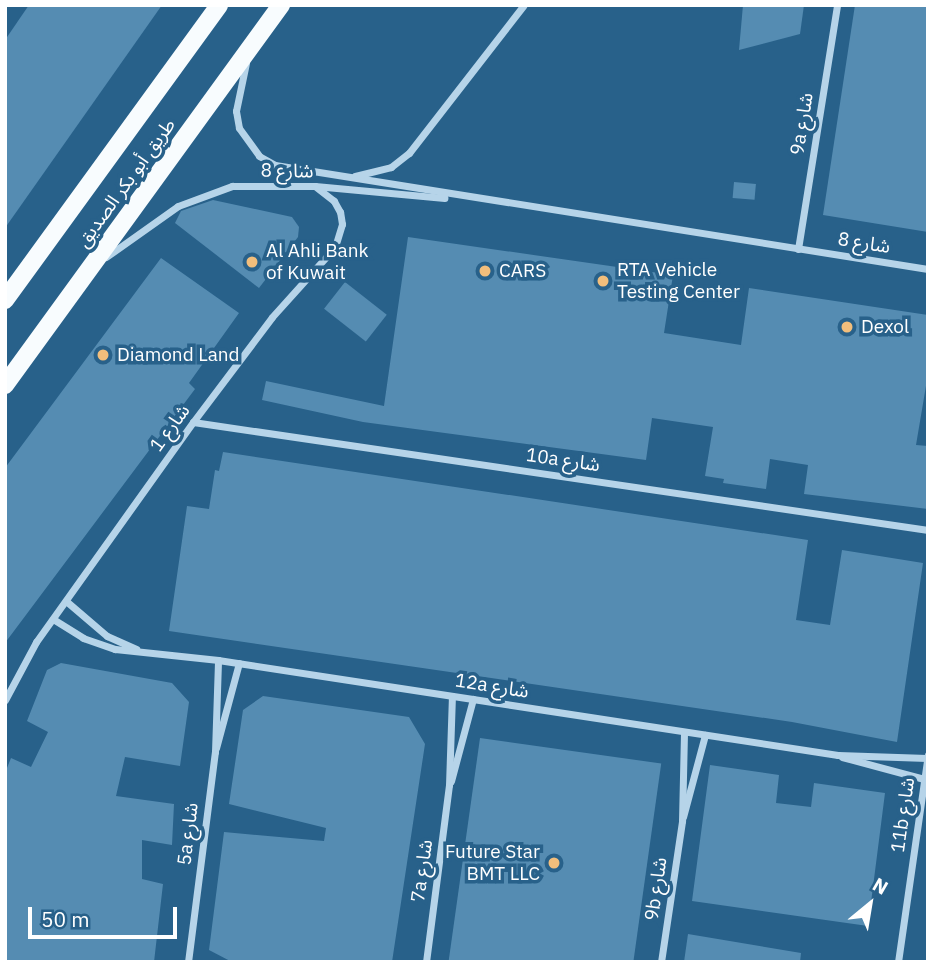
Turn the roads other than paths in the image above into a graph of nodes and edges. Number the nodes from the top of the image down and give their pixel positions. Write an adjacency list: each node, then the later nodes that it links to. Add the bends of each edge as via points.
1 (219, 5): 12 (main road, طريق أبو بكر الصديق)
2 (281, 5): 5 (main road, طريق أبو بكر الصديق)
3 (524, 5): 6 (street, via 409,153 372,174)
4 (837, 5): 9 (street, 9a شارع)
5 (250, 47): 6 (street, شارع 8, via 236,111 247,144 275,164); 10 (main road, طريق أبو بكر الصديق)
6 (346, 177): 8 (street, شارع 8)
7 (314, 186): 8 (street, شارع 8); 10 (street, شارع 8, via 213,190 178,206); 15 (street, شارع 1, via 334,201 340,212 342,224 335,247 272,317)
8 (504, 203): 9 (street, شارع 8)
9 (798, 249): 11 (street, شارع 8)
10 (93, 266): 14 (main road, طريق أبو بكر الصديق)
11 (928, 269)
12 (11, 287): 13 (main road, طريق أبو بكر الصديق)
13 (5, 300)
14 (5, 385)
15 (193, 422): 16 (street, 10a شارع); 17 (street, شارع 1)
16 (928, 530)
17 (66, 601): 18 (street, شارع 1); 19 (street, 12a شارع, via 107,636)
18 (53, 619): 19 (street, 12a شارع, via 93,643); 24 (street, شارع 1)
19 (140, 650): 20 (street, 12a شارع)
20 (218, 660): 21 (street, 12a شارع); 27 (street, 5a شارع)
21 (239, 663): 22 (street, 12a شارع); 27 (street, 5a شارع)
22 (452, 696): 23 (street, 12a شارع); 31 (street, 7a شارع)
23 (473, 699): 25 (street, 12a شارع); 31 (street, 7a شارع)
24 (5, 700)
25 (684, 732): 26 (street, 12a شارع); 32 (street, 9b شارع)
26 (705, 735): 28 (street, 12a شارع); 32 (street, 9b شارع)
27 (215, 752): 33 (street, 5a شارع)
28 (838, 755): 29 (street, 12a شارع); 30 (street, 12a شارع)
29 (928, 756): 30 (street, 11b شارع)
30 (924, 779): 36 (street, 11b شارع)
31 (449, 785): 34 (street, 7a شارع)
32 (681, 821): 35 (street, 9b شارع)
33 (188, 962)
34 (426, 962)
35 (661, 962)
36 (898, 962)

